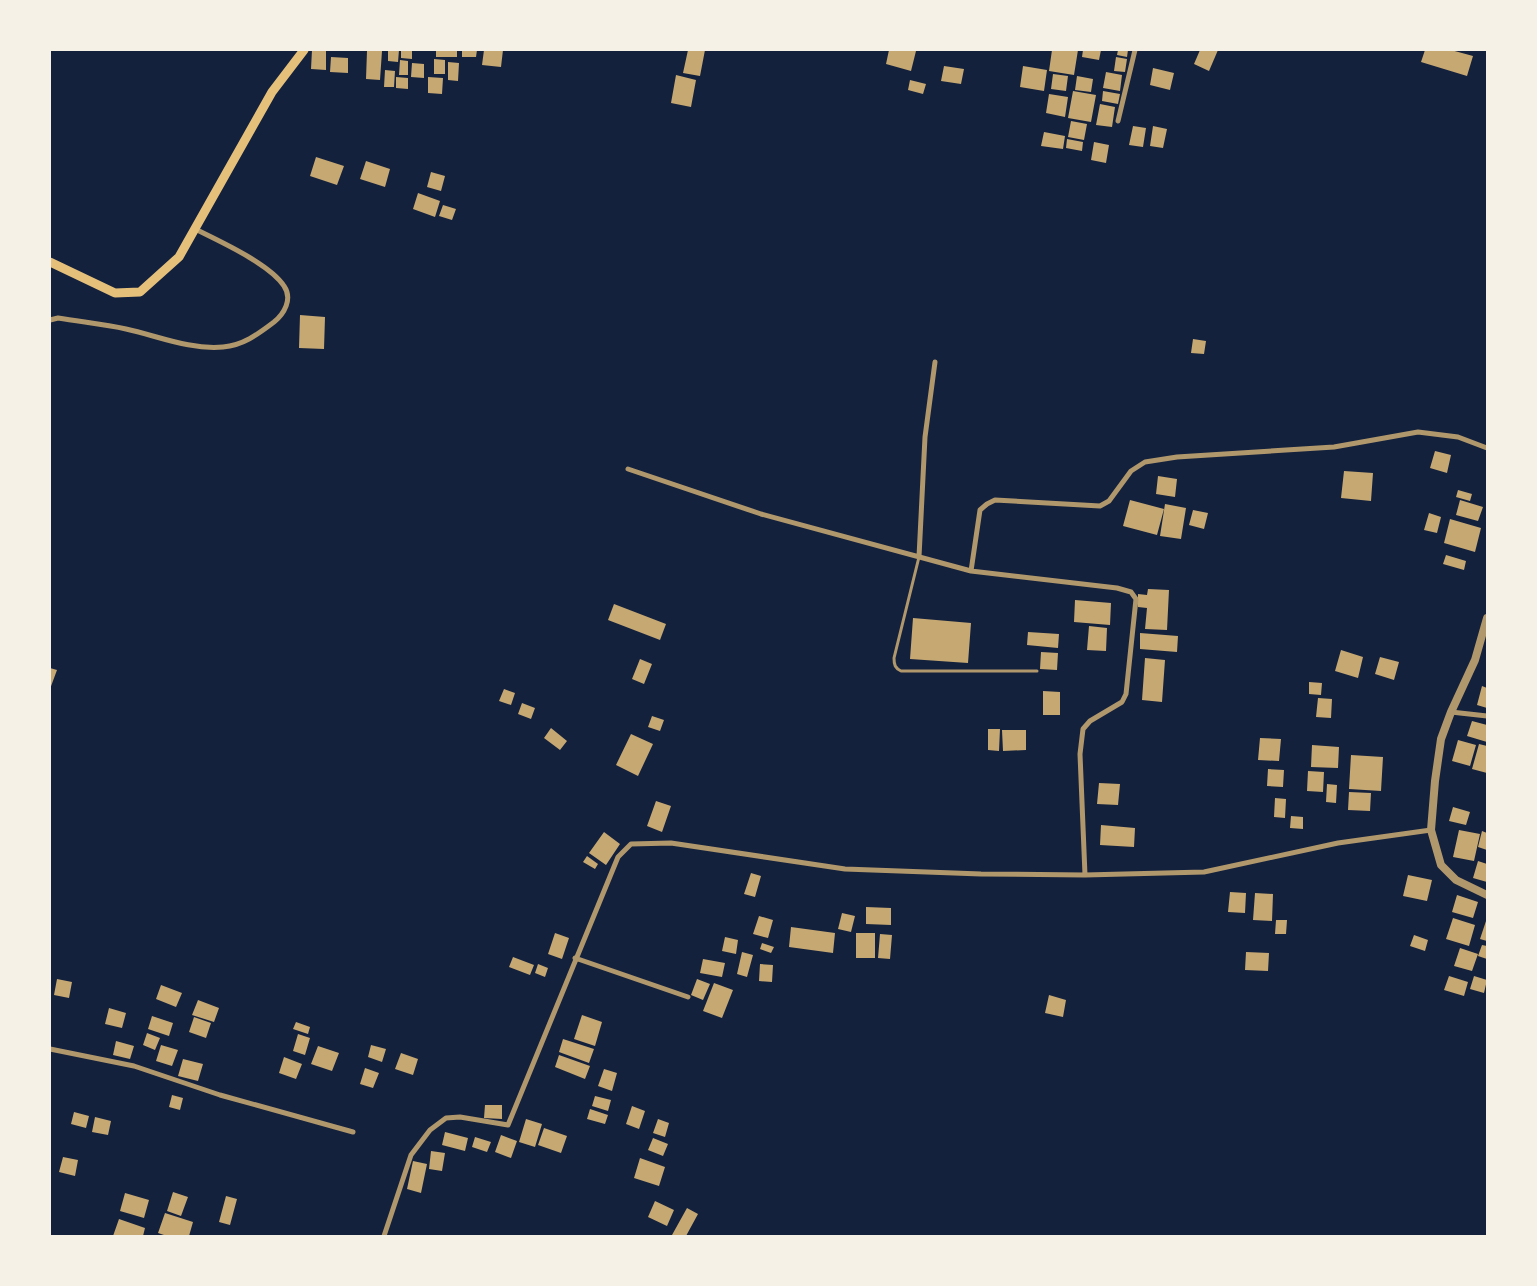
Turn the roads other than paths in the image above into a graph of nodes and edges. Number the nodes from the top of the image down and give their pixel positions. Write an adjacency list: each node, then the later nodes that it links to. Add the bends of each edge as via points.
1 (304, 50): 4 (main road, via 272,92)
2 (1135, 50): 3 (street)
3 (1118, 121)
4 (195, 228): 5 (main road, via 179,257 140,292 114,293); 6 (street, via 270,271 285,287 288,303 282,316 252,339 224,347 194,346 125,329 58,318)
5 (50, 262)
6 (50, 320)
7 (935, 362): 10 (street, via 925,437)
8 (1487, 448): 11 (street, via 1458,438 1418,432 1334,447 1145,462 1131,471 1109,501 1100,506 995,500 987,504 980,510)
9 (628, 469): 10 (street, via 761,514)
10 (919, 557): 11 (street); 13 (lane, via 894,658 897,669)
11 (971, 571): 17 (street, via 1117,588 1131,592 1136,599 1126,694 1122,702 1082,729 1080,754)
12 (1487, 618): 14 (street, via 1475,660)
13 (1036, 671)
14 (1451, 712): 15 (street); 16 (street, via 1441,739)
15 (1487, 716)
16 (1431, 830): 17 (street, via 1338,843 1204,872); 18 (street, via 1441,865 1456,880)
17 (1085, 875): 19 (street, via 845,869 671,842 631,844 618,857)
18 (1487, 895)
19 (575, 958): 20 (street); 23 (street, via 508,1125 460,1117 446,1118 430,1130 411,1155)
20 (688, 997)
21 (50, 1049): 22 (street, via 134,1066 220,1095)
22 (353, 1132)
23 (384, 1236)

